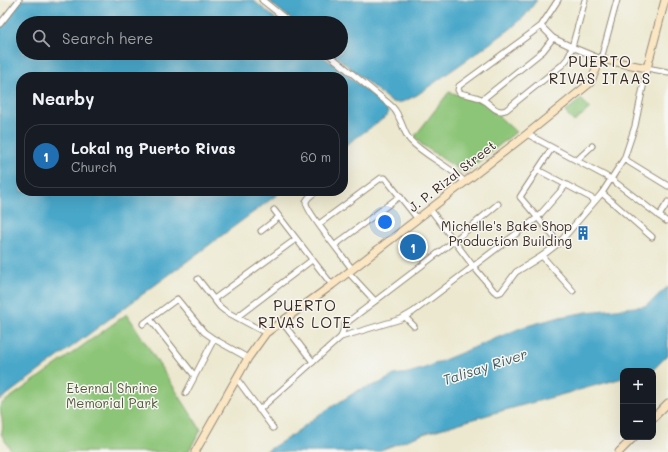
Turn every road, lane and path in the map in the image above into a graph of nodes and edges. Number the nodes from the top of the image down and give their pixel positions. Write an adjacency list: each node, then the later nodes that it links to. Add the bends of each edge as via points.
1 (19, 0): 8 (street)
2 (262, 0): 7 (street)
3 (558, 0): 9 (street)
4 (585, 0): 11 (street)
5 (617, 0): 12 (street)
6 (665, 0): 14 (street)
7 (282, 16)
8 (0, 24)
9 (541, 26): 10 (street); 16 (street, via 459,86 460,93)
10 (553, 38): 11 (street); 16 (street, via 543,52)
11 (572, 47): 12 (street); 16 (street, via 562,65 506,110 497,111)
12 (601, 59): 14 (street); 17 (street, J. P. Rizal Street, via 590,83)
13 (336, 60): 24 (street, via 392,106 411,140)
14 (647, 68): 15 (street); 20 (street, via 635,126)
15 (668, 72)
16 (483, 99)
17 (527, 134): 19 (street); 24 (street, J. P. Rizal Street)
18 (592, 146): 21 (street)
19 (552, 148): 21 (street); 22 (street)
20 (624, 158): 23 (street); 26 (street)
21 (577, 160): 23 (street)
22 (538, 170): 25 (street); 38 (street, via 520,197)
23 (611, 179): 27 (street); 35 (street)
24 (465, 182): 33 (street, J. P. Rizal Street)
25 (566, 185): 30 (street); 38 (street)
26 (668, 186)
27 (602, 192): 30 (street); 42 (street)
28 (310, 196): 40 (street, via 306,201 307,206)
29 (400, 196): 37 (street); 40 (street, via 385,178 381,178); 46 (street)
30 (595, 200): 45 (street)
31 (668, 202): 35 (street)
32 (498, 204): 44 (street)
33 (430, 209): 37 (street, J. P. Rizal Street); 44 (street)
34 (274, 210): 36 (street)
35 (659, 216): 39 (street)
36 (279, 217): 41 (street); 43 (street)
37 (417, 218): 50 (street, J. P. Rizal Street)
38 (537, 218): 45 (street); 49 (street)
39 (666, 221)
40 (319, 224): 46 (street)
41 (261, 231)
42 (652, 237)
43 (296, 238): 48 (street); 54 (street)
44 (454, 241): 49 (street); 55 (street)
45 (559, 243): 47 (street)
46 (334, 245): 50 (street)
47 (542, 256): 49 (street, via 516,272 500,292 494,291); 53 (street)
48 (312, 260): 52 (street); 56 (street)
49 (473, 266): 57 (street)
50 (350, 271): 52 (street, J. P. Rizal Street); 55 (street)
51 (198, 279): 54 (street)
52 (332, 285): 59 (street, J. P. Rizal Street)
53 (573, 291)
54 (214, 299): 56 (street, via 225,312)
55 (375, 301): 63 (street, via 345,324)
56 (237, 317): 62 (street)
57 (405, 317): 61 (street); 63 (street)
58 (150, 319): 60 (street); 64 (street, via 176,299 204,332); 67 (street)
59 (282, 322): 62 (street, J. P. Rizal Street); 66 (street)
60 (143, 324)
61 (414, 326)
62 (266, 333): 65 (street, J. P. Rizal Street)
63 (342, 337): 66 (street)
64 (214, 339): 65 (street); 67 (street)
65 (248, 358): 68 (street, J. P. Rizal Street)
66 (313, 362): 71 (street)
67 (194, 375): 69 (street)
68 (236, 378): 71 (street); 75 (street, J. P. Rizal Street)
69 (186, 392)
70 (668, 403): 72 (street)
71 (260, 410): 73 (street)
72 (656, 415)
73 (273, 428)
74 (631, 440): 76 (street)
75 (195, 452)
76 (619, 452)

